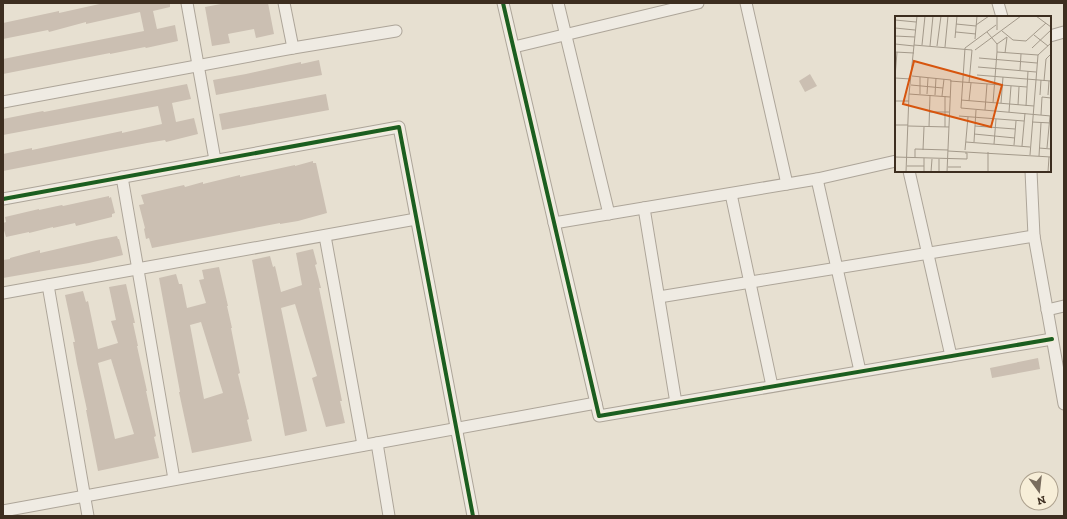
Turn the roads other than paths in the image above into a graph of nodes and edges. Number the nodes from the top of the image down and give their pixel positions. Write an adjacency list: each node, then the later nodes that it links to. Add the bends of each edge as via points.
1 (188, 3): 15 (street)
2 (284, 3): 14 (street)
3 (504, 3): 13 (street)
4 (558, 3): 11 (street)
5 (698, 3): 11 (street)
6 (746, 3): 23 (street)
7 (998, 3): 8 (street)
8 (1002, 16)
9 (396, 31): 14 (street)
10 (1064, 32): 12 (street)
11 (566, 35): 13 (street); 27 (street)
12 (1051, 36)
13 (514, 47): 29 (street)
14 (293, 48): 15 (street)
15 (199, 66): 16 (street); 17 (street)
16 (3, 102)
17 (215, 160): 21 (street); 28 (street, via 399,127)
18 (895, 161): 22 (street)
19 (908, 172): 32 (street)
20 (1031, 172): 31 (street)
21 (122, 177): 25 (street); 34 (street)
22 (817, 180): 23 (street); 33 (street)
23 (787, 184): 24 (street)
24 (731, 194): 26 (street); 35 (street)
25 (3, 199)
26 (644, 208): 27 (street); 38 (street)
27 (609, 214): 29 (street)
28 (416, 219): 30 (street); 48 (street)
29 (554, 223): 45 (street)
30 (324, 236): 34 (street); 50 (street)
31 (1034, 236): 32 (street); 40 (street)
32 (927, 253): 33 (street); 42 (street)
33 (837, 268): 35 (street); 43 (street)
34 (138, 269): 36 (street); 51 (street)
35 (750, 282): 38 (street); 44 (street)
36 (48, 285): 37 (street); 52 (street)
37 (3, 293)
38 (659, 297): 46 (street)
39 (1064, 306): 40 (street)
40 (1047, 310): 41 (street)
41 (1052, 339): 42 (street); 47 (street)
42 (951, 356): 43 (street)
43 (860, 371): 44 (street)
44 (772, 386): 46 (street)
45 (596, 403): 46 (street, via 599,416); 48 (street)
46 (676, 403)
47 (1064, 404)
48 (456, 428): 49 (street); 56 (street)
49 (376, 443): 50 (street); 55 (street)
50 (363, 445): 51 (street)
51 (174, 480): 52 (street)
52 (85, 497): 53 (street); 54 (street)
53 (3, 511)
54 (88, 516)
55 (389, 516)
56 (473, 516)

